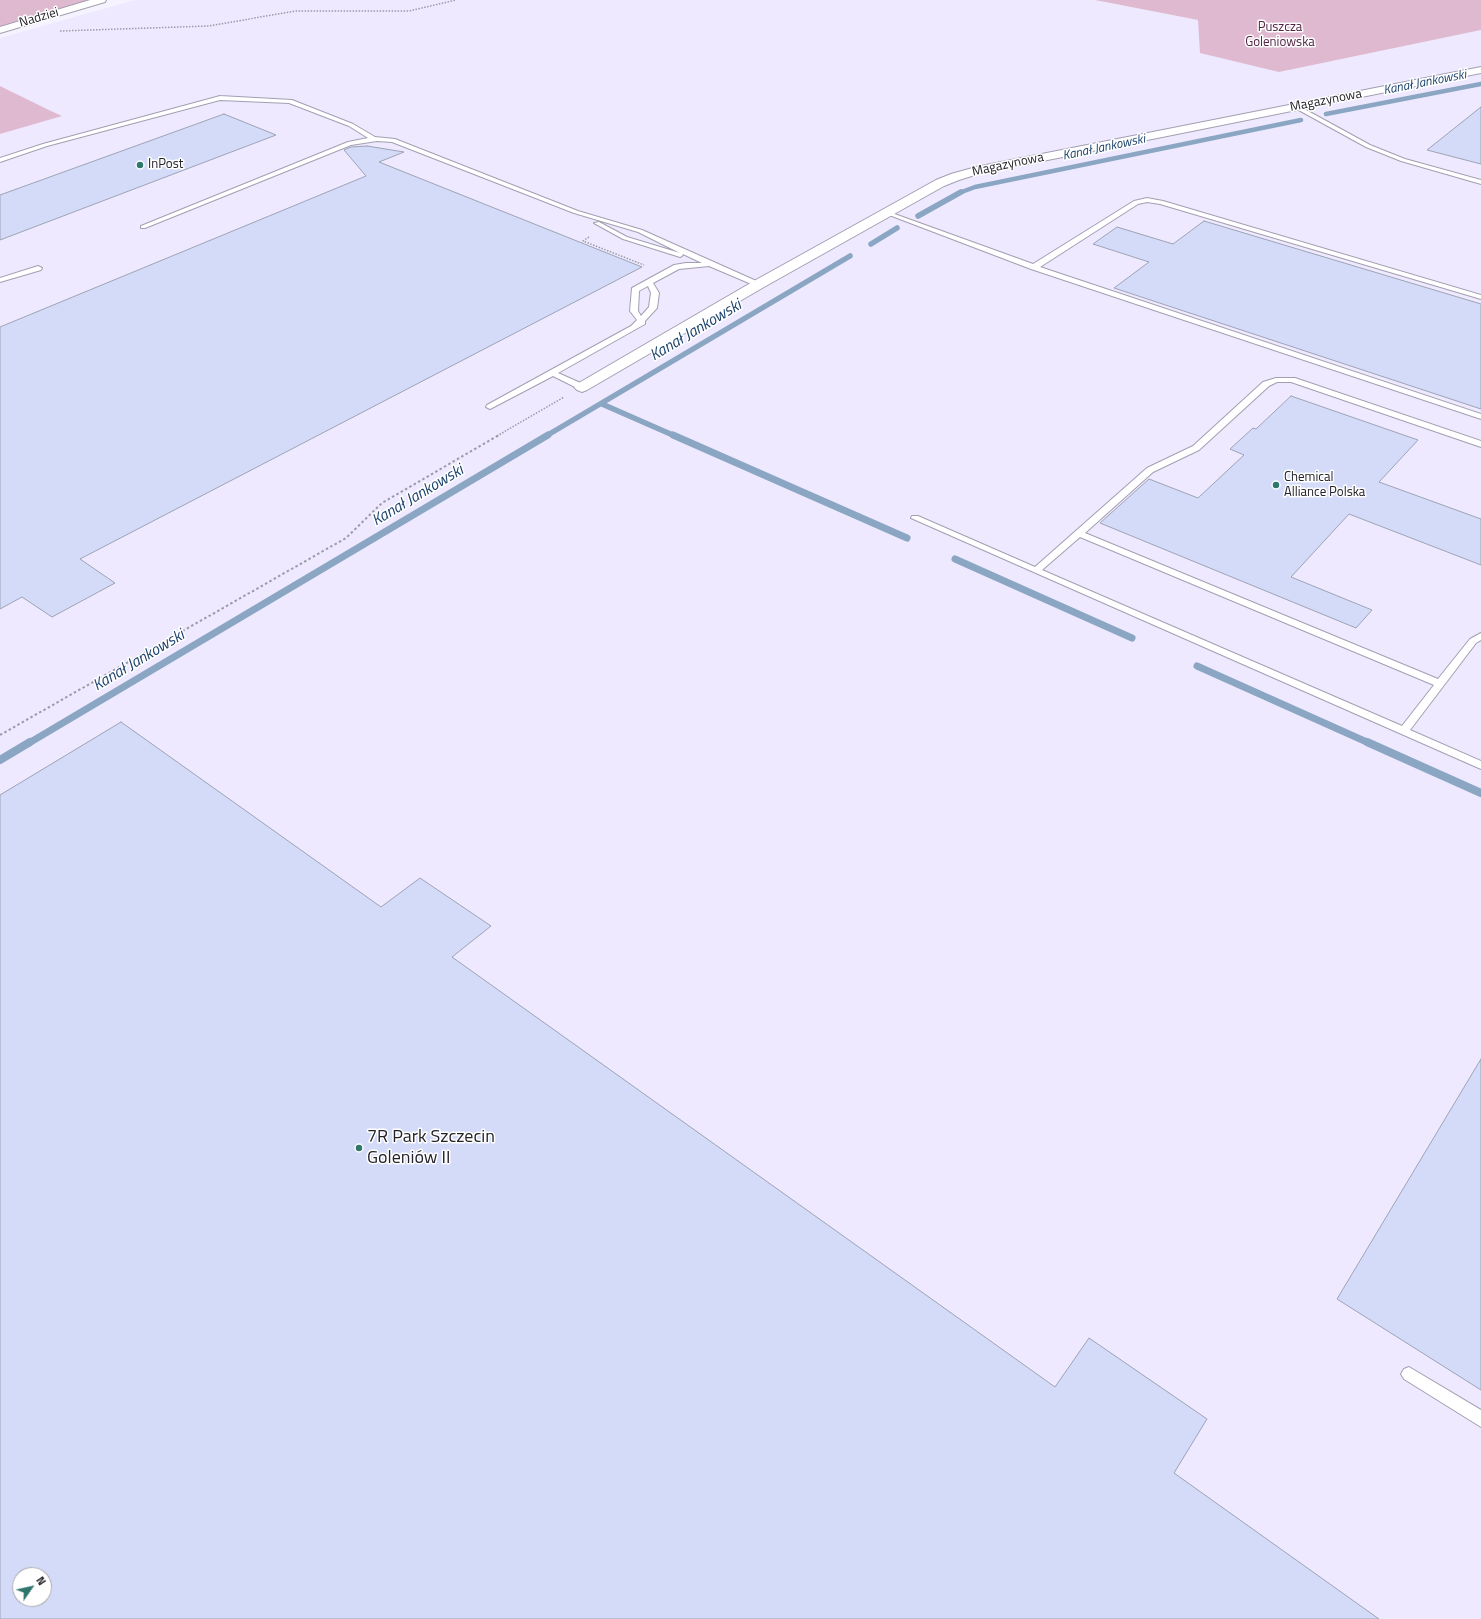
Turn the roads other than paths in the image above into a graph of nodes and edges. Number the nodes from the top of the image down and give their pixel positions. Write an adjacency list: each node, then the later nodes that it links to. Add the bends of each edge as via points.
1 (101, 0): 2 (street, Nadziei)
2 (0, 30)
3 (1481, 70): 4 (street, Magazynowa)
4 (1297, 107): 7 (lane, via 1368,146 1416,164); 9 (street, Magazynowa, via 976,171 940,183)
5 (373, 139): 6 (lane, via 351,125 290,101 220,98 45,145); 8 (lane, via 393,140); 10 (lane, via 350,143)
6 (0, 160)
7 (1481, 182)
8 (576, 212): 11 (lane, via 640,231); 11 (lane, via 625,238)
9 (887, 213): 14 (lane, via 978,244); 17 (street, Magazynowa)
10 (143, 227)
11 (701, 260): 12 (lane)
12 (714, 266): 16 (lane, via 676,267); 17 (lane)
13 (38, 268): 15 (lane)
14 (1034, 268): 18 (lane, via 1136,202 1147,200 1168,204); 23 (lane)
15 (0, 280)
16 (649, 282): 19 (lane, via 655,293 653,308); 19 (lane, via 635,290 634,311)
17 (759, 284): 21 (street, Magazynowa)
18 (1481, 297)
19 (642, 322): 20 (lane)
20 (553, 373): 21 (lane); 22 (lane)
21 (582, 386)
22 (490, 407)
23 (1481, 417)
24 (1481, 444): 26 (lane, via 1292,380 1276,380 1266,384 1196,448 1150,470)
25 (915, 518): 27 (lane)
26 (1078, 532): 27 (lane); 29 (lane)
27 (1036, 571): 30 (lane)
28 (1481, 636): 29 (lane, via 1473,641)
29 (1440, 684): 30 (lane)
30 (1404, 731): 31 (lane)
31 (1481, 765)
32 (1409, 1374): 33 (lane)
33 (1481, 1419)

